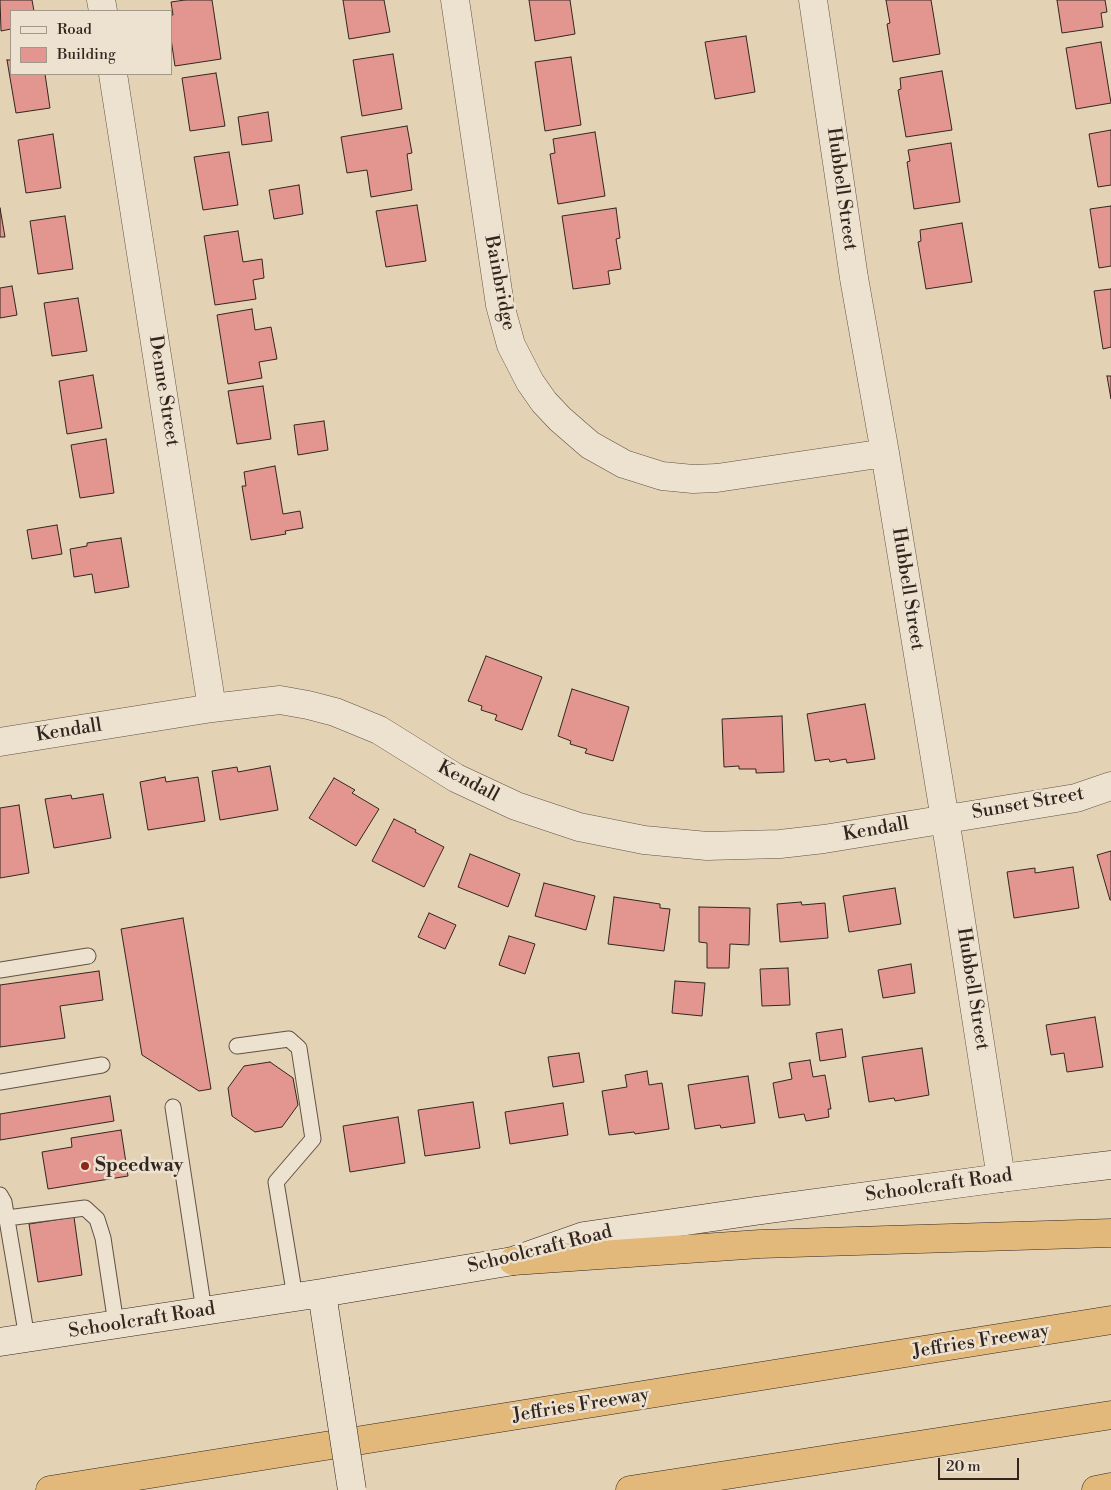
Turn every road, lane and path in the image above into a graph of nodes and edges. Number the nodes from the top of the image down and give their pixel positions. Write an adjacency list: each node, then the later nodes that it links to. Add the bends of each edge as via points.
1 (455, 0): 4 (street, Bainbridge, via 500,305 511,345 530,382 560,419 590,445 624,464 662,476 717,478)
2 (813, 0): 4 (street, Hubbell Street, via 854,278)
3 (113, 75): 5 (street, Denne Street)
4 (885, 453): 8 (street, Hubbell Street)
5 (212, 708): 6 (street, Kendall); 8 (street, Kendall, via 280,700 335,712 378,730 456,778 516,806 579,827 644,840 707,846 780,844)
6 (0, 742)
7 (1111, 786): 8 (street, Sunset Street, via 1076,798)
8 (945, 819): 16 (street, Hubbell Street)
9 (88, 956): 10 (lane)
10 (0, 970)
11 (237, 1046): 23 (lane, via 289,1039 300,1048 313,1139 276,1182)
12 (102, 1065): 13 (lane)
13 (0, 1082)
14 (172, 1108): 24 (lane)
15 (1111, 1165): 16 (street, Schoolcraft Road)
16 (1001, 1178): 20 (street, Schoolcraft Road, via 584,1236)
17 (0, 1195): 18 (lane)
18 (7, 1218): 21 (lane); 26 (lane, via 85,1208 97,1219 103,1238)
19 (1111, 1233): 20 (highway, via 760,1244)
20 (513, 1261): 22 (street, Schoolcraft Road)
21 (7, 1264): 27 (lane)
22 (322, 1293): 23 (street, Schoolcraft Road); 32 (street, bridge)
23 (295, 1297): 24 (street, Schoolcraft Road)
24 (204, 1311): 26 (street, Schoolcraft Road)
25 (1111, 1320): 31 (highway, Jeffries Freeway)
26 (116, 1324): 27 (street, Schoolcraft Road)
27 (27, 1338): 28 (street, Schoolcraft Road)
28 (0, 1342)
29 (1111, 1415): 33 (highway)
30 (1111, 1486): 34 (highway)
31 (50, 1490)
32 (352, 1490)
33 (630, 1490)
34 (1096, 1490)

